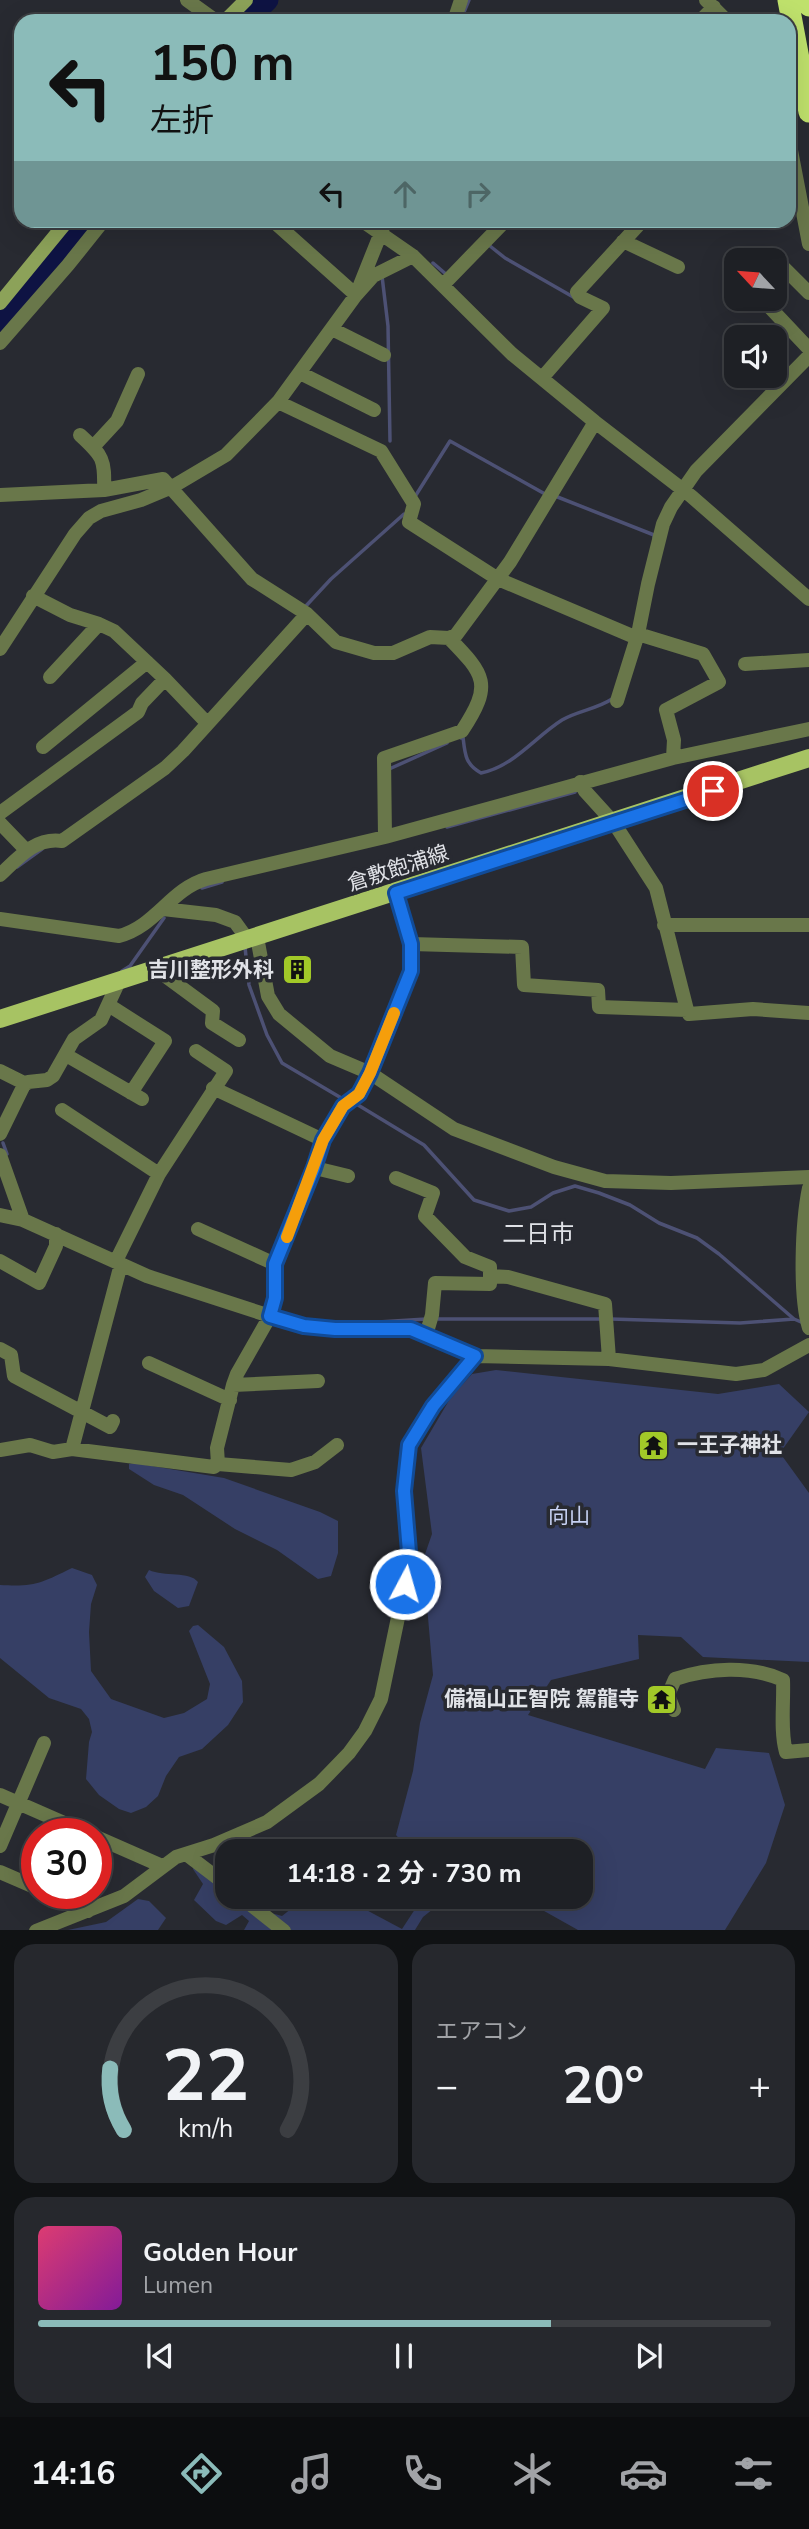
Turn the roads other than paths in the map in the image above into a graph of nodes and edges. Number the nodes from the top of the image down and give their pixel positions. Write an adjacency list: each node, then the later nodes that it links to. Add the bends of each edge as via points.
1 (187, 0): 5 (street)
2 (246, 0): 6 (main road)
3 (808, 0): 4 (highway)
4 (809, 6)
5 (206, 14)
6 (232, 14)
7 (796, 43): 8 (highway)
8 (809, 112)
9 (796, 176): 18 (street)
10 (61, 228): 25 (main road)
11 (98, 228): 28 (street)
12 (281, 228): 24 (street)
13 (383, 228): 24 (street)
14 (384, 228): 19 (street)
15 (498, 228): 22 (street)
16 (637, 228): 17 (street)
17 (626, 243): 20 (street); 33 (street, via 577,292 603,308)
18 (809, 244)
19 (413, 256): 22 (street); 24 (street, via 373,276)
20 (678, 267)
21 (788, 272): 23 (street)
22 (443, 285): 33 (street, via 512,354)
23 (809, 293)
24 (356, 295): 27 (street)
25 (0, 303)
26 (774, 312): 29 (street)
27 (332, 329): 30 (street); 31 (street)
28 (0, 344)
29 (808, 350): 40 (street)
30 (384, 355)
31 (300, 373): 34 (street); 35 (street)
32 (138, 374): 38 (street, via 117,421)
33 (542, 377): 36 (street)
34 (278, 402): 39 (street, via 226,455); 43 (street, via 381,451 414,504 409,522)
35 (374, 410)
36 (595, 422): 40 (street); 43 (street)
37 (80, 435): 38 (street)
38 (93, 447): 41 (street, via 105,463)
39 (172, 487): 41 (street, via 163,479); 44 (street, via 89,518); 46 (street, via 252,579)
40 (682, 489): 45 (street); 48 (street, via 663,524)
41 (104, 490): 42 (street)
42 (0, 495)
43 (498, 579): 48 (street); 49 (street)
44 (33, 596): 47 (street); 50 (street)
45 (809, 599)
46 (304, 612): 49 (street, via 336,642 373,653 393,653 430,637); 57 (street)
47 (99, 624): 52 (street, via 114,631); 54 (street)
48 (638, 636): 56 (street); 60 (street, via 703,654 719,682 666,710 674,740)
49 (449, 638): 66 (street, via 476,665 482,694 462,731 384,758)
50 (0, 649)
51 (809, 660): 53 (street)
52 (147, 662): 55 (street); 59 (street)
53 (746, 664)
54 (50, 677)
55 (165, 679): 57 (street); 63 (street, via 138,712)
56 (617, 701)
57 (207, 723): 67 (street, via 165,768 62,841 50,839)
58 (809, 729): 60 (street)
59 (43, 747)
60 (673, 758): 62 (street)
61 (809, 758): 65 (main road, 倉敷飽浦線)
62 (582, 786): 65 (street); 66 (street)
63 (0, 813)
64 (0, 823): 67 (street)
65 (614, 823): 69 (main road, 倉敷飽浦線); 72 (street, via 656,888)
66 (385, 837): 70 (street, via 191,883)
67 (26, 850): 68 (street)
68 (0, 875)
69 (396, 893): 74 (main road, 倉敷飽浦線); 75 (street)
70 (163, 909): 71 (street, via 119,936); 74 (street, via 216,915 235,922)
71 (0, 919)
72 (664, 925): 73 (street); 79 (street)
73 (809, 925)
74 (252, 939): 76 (main road, 倉敷飽浦線); 86 (street, via 268,996 279,1014 330,1056)
75 (411, 944): 79 (street, via 522,947 524,985 598,990 599,1007); 86 (street, via 411,971)
76 (156, 970): 77 (main road, 倉敷飽浦線); 82 (street, via 214,1011 212,1023)
77 (119, 981): 78 (street); 81 (main road, 倉敷飽浦線)
78 (110, 1006): 84 (street, via 102,1020 74,1039); 84 (street, via 165,1041 136,1096)
79 (687, 1010): 80 (street, via 689,1014 753,1009)
80 (809, 1013)
81 (0, 1019)
82 (239, 1040)
83 (195, 1051): 88 (street, via 226,1070)
84 (66, 1055): 87 (street, via 53,1076)
85 (0, 1071): 87 (street)
86 (370, 1073): 91 (street); 96 (street, via 454,1129 604,1181)
87 (26, 1084): 90 (street)
88 (213, 1088): 91 (street); 94 (street)
89 (62, 1110): 94 (street)
90 (0, 1134)
91 (323, 1140): 93 (street)
92 (0, 1155): 100 (street)
93 (314, 1168): 95 (street); 105 (street)
94 (159, 1174): 104 (street)
95 (348, 1176)
96 (809, 1177)
97 (396, 1178): 106 (street, via 433,1193 425,1216 465,1257 490,1267)
98 (809, 1188): 108 (street, via 803,1227)
99 (0, 1215): 100 (street)
100 (23, 1220): 102 (street)
101 (198, 1229): 105 (street)
102 (56, 1234): 103 (street, via 57,1246 39,1283); 104 (street)
103 (0, 1261)
104 (119, 1262): 107 (street, via 174,1286); 118 (street)
105 (275, 1264): 107 (street)
106 (490, 1276): 109 (street, via 490,1284 435,1283); 113 (street, via 606,1304)
107 (270, 1316): 109 (street, via 304,1326 358,1331 401,1327); 116 (street)
108 (809, 1328)
109 (426, 1335): 112 (street)
110 (809, 1345): 113 (street, via 751,1374)
111 (0, 1349): 118 (street, via 10,1355 14,1376)
112 (475, 1356): 113 (street); 132 (street, via 433,1406 409,1445 404,1491 409,1552 405,1584 381,1699 365,1731 319,1784 267,1822)
113 (609, 1359)
114 (149, 1363): 117 (street)
115 (317, 1381): 116 (street)
116 (233, 1385): 117 (street)
117 (230, 1400): 123 (street, via 217,1448)
118 (82, 1412): 119 (street, via 110,1427); 121 (street)
119 (113, 1421)
120 (337, 1446): 123 (street, via 315,1462 291,1470)
121 (72, 1449): 122 (street, via 52,1452 30,1446); 123 (street)
122 (0, 1450)
123 (218, 1464)
124 (674, 1710): 126 (street, via 668,1695 675,1679 720,1670 767,1673 783,1680 786,1752)
125 (44, 1743): 128 (street)
126 (809, 1750)
127 (0, 1795): 128 (street)
128 (18, 1803): 129 (street); 131 (street)
129 (46, 1818)
130 (112, 1844): 133 (street)
131 (0, 1846)
132 (186, 1854): 133 (street); 135 (street)
133 (162, 1866): 139 (street, via 124,1896)
134 (0, 1872): 136 (street)
135 (215, 1876)
136 (21, 1881)
137 (83, 1909): 139 (street)
138 (257, 1909): 141 (street)
139 (88, 1911): 140 (street)
140 (36, 1930)
141 (284, 1930)

